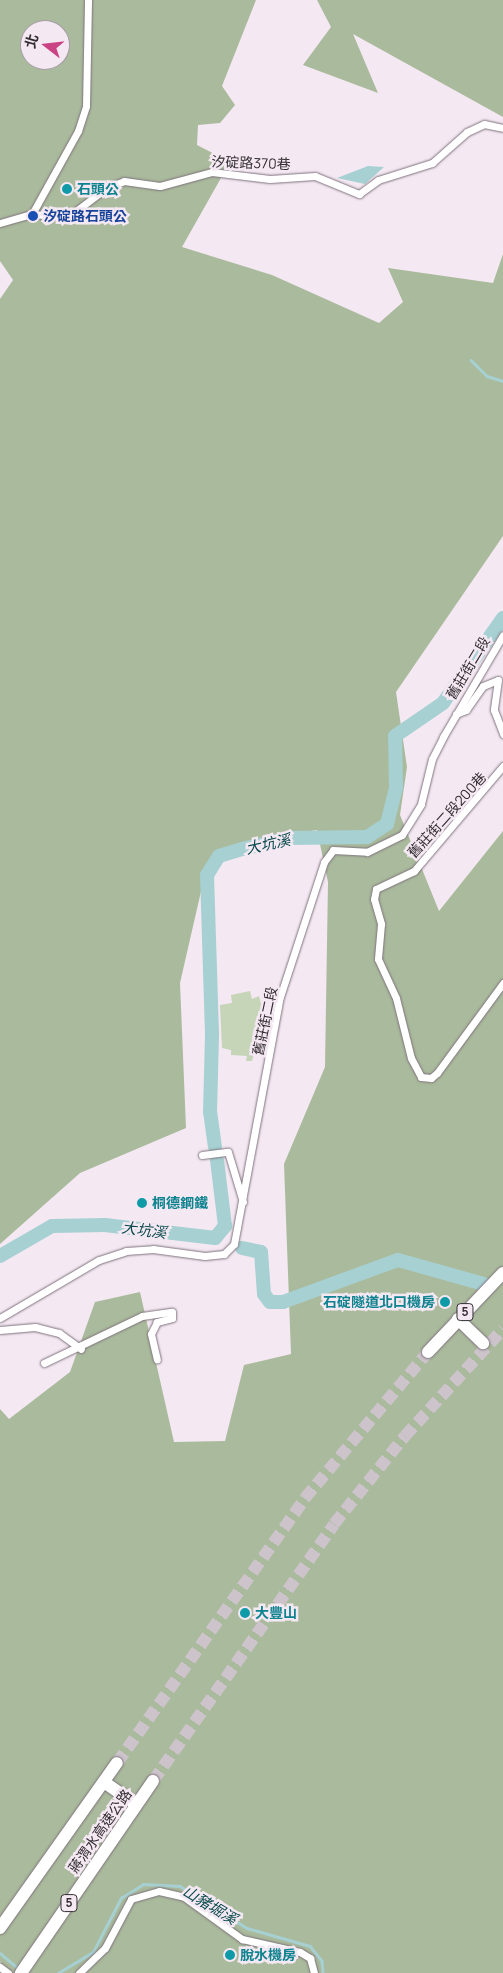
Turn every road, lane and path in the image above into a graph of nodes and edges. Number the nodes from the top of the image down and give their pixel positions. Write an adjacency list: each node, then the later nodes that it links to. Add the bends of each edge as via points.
1 (88, 0): 3 (street, via 86,106 78,131)
2 (503, 128): 3 (street, 汐碇路370巷, via 484,124 475,128 432,163 378,180 359,194 315,176 270,179 212,172 160,186 124,181 106,188 68,218)
3 (32, 214): 4 (street)
4 (0, 223)
5 (503, 635): 6 (street, 舊莊街二段)
6 (455, 714): 7 (street, via 466,710 483,686 498,680 494,710); 11 (street, 舊莊街二段, via 432,759 421,804 402,834 367,852 333,850 324,862 280,997)
7 (503, 734)
8 (503, 766): 9 (street, 舊莊街二段200巷, via 414,870 376,889 374,898 381,924 378,959 396,998 410,1058 421,1077 431,1078 437,1073)
9 (503, 983)
10 (202, 1155): 11 (street, via 228,1152)
11 (243, 1202): 13 (street, 舊莊街二段, via 234,1244 224,1254 126,1251 99,1260)
12 (503, 1273): 14 (highway, 5)
13 (0, 1318)
14 (458, 1319): 16 (highway); 18 (highway, 5)
15 (0, 1330): 17 (street, via 35,1327 59,1333)
16 (483, 1343)
17 (80, 1349): 19 (street, via 142,1316 172,1312 172,1318 158,1322 151,1334); 20 (street)
18 (428, 1352)
19 (157, 1359)
20 (44, 1363)
21 (117, 1763): 22 (highway, 蔣渭水高速公路)
22 (104, 1782): 24 (highway); 25 (highway, 蔣渭水高速公路)
23 (154, 1782): 24 (highway, 蔣渭水高速公路 / 5)
24 (136, 1804): 28 (highway, 蔣渭水高速公路 / 5)
25 (0, 1928)
26 (0, 1967): 27 (street)
27 (8, 1973)
28 (21, 1973)
29 (79, 1973): 30 (street, via 105,1948 131,1899 159,1891 184,1897 242,1939 300,1952 310,1958)
30 (314, 1973)

